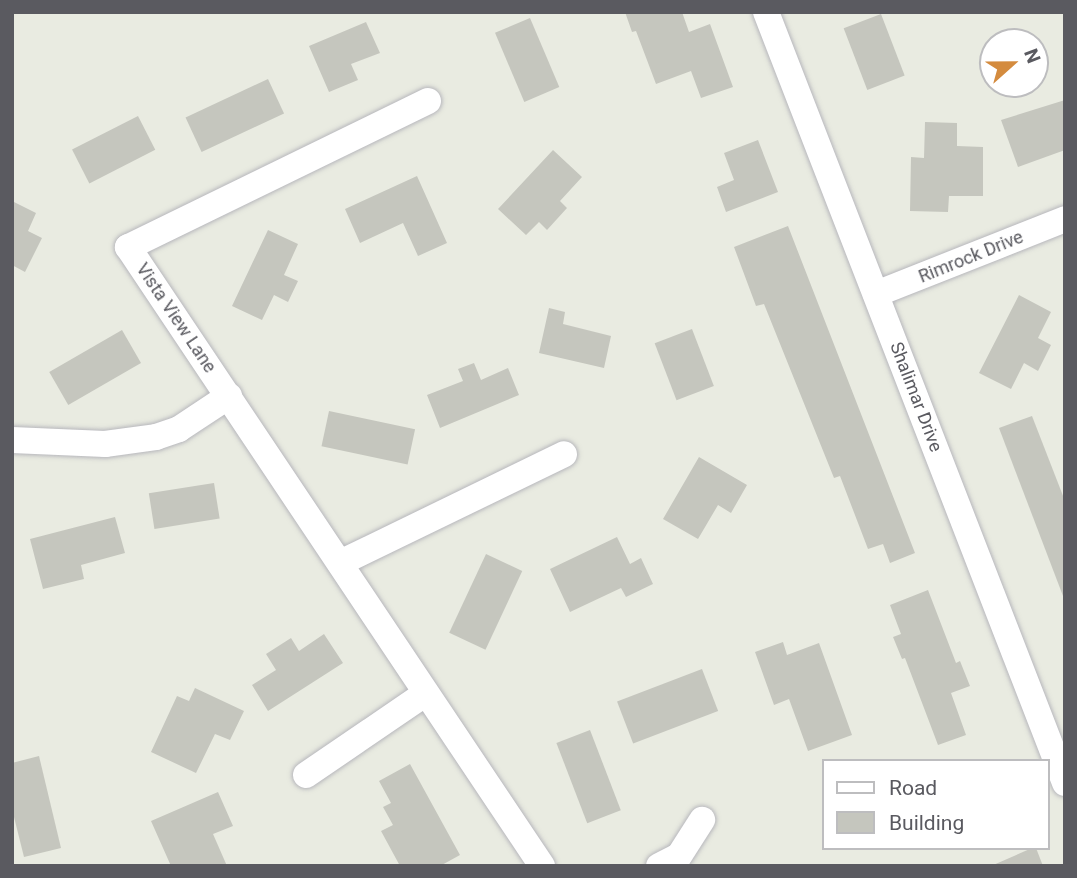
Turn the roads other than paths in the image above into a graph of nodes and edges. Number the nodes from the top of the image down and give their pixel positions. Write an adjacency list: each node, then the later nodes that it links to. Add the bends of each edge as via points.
1 (766, 12): 4 (street, Shalimar Drive)
2 (428, 101): 5 (street, Vista View Lane, via 128,247)
3 (1065, 219): 4 (street, Rimrock Drive)
4 (876, 294): 11 (street, Shalimar Drive)
5 (229, 396): 6 (street, via 179,429 156,437 105,444); 8 (street, Vista View Lane)
6 (12, 440)
7 (564, 454): 8 (street)
8 (340, 563): 9 (street, Vista View Lane)
9 (426, 693): 10 (street); 13 (street, Vista View Lane)
10 (306, 775)
11 (1065, 783)
12 (702, 820): 14 (street, via 679,856)
13 (542, 866)
14 (659, 866)

